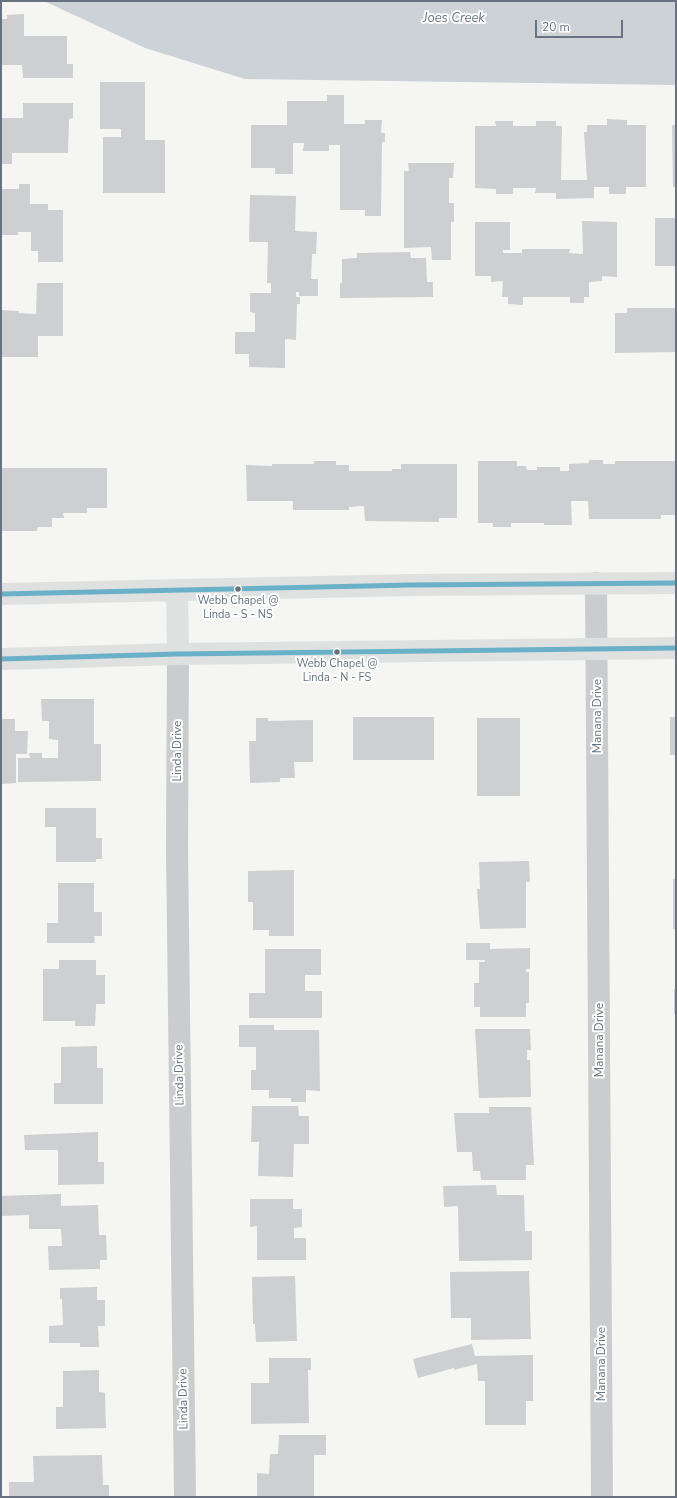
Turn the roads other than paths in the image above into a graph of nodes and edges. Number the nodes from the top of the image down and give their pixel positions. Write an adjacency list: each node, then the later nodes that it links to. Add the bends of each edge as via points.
1 (676, 583): 2 (main road)
2 (596, 584): 3 (main road); 6 (street, Manana Drive)
3 (177, 590): 4 (main road); 7 (main road)
4 (1, 594)
5 (676, 648): 6 (main road)
6 (597, 649): 7 (main road); 10 (street, Manana Drive)
7 (178, 654): 8 (main road); 9 (street, Linda Drive, via 177,848)
8 (1, 659)
9 (185, 1497)
10 (602, 1497)

